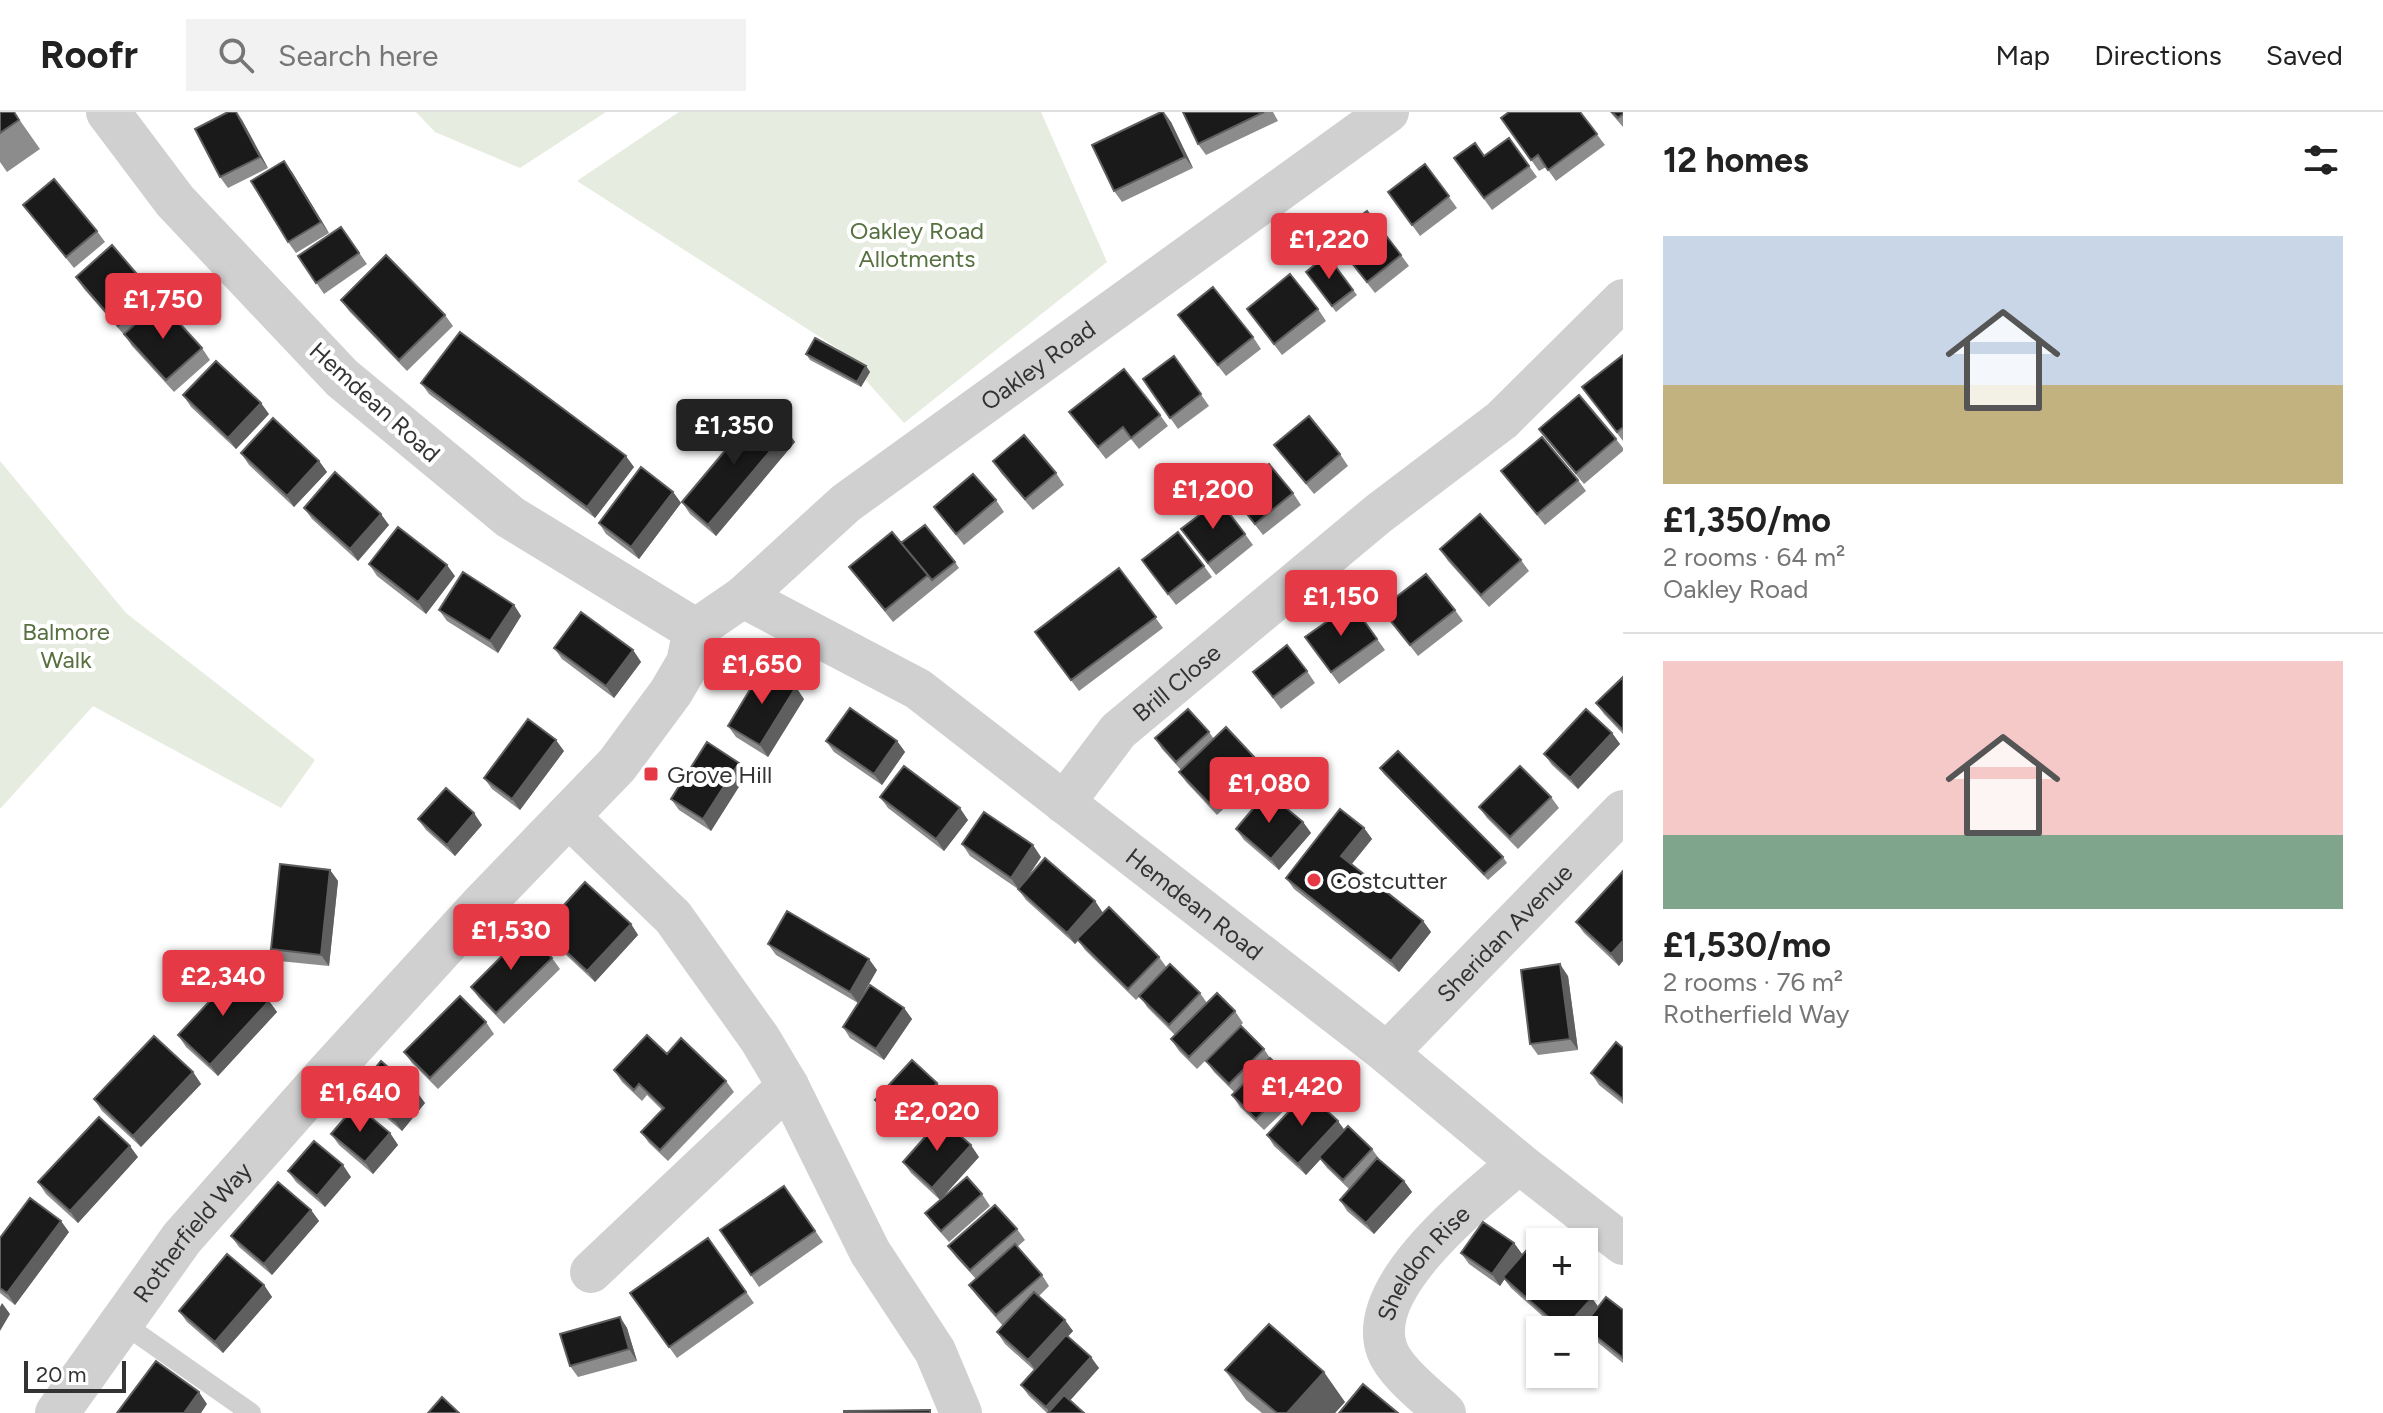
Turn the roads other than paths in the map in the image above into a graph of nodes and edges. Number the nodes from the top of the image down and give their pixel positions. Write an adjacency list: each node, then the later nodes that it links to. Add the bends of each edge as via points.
1 (108, 112): 5 (street, Hemdean Road, via 175,201 342,378 510,517)
2 (1388, 112): 4 (street, Oakley Road, via 846,503)
3 (1623, 300): 6 (street, Brill Close, via 1388,527 1118,731)
4 (743, 597): 5 (street, Oakley Road); 6 (street, Hemdean Road, via 918,689)
5 (695, 630): 8 (street, via 688,663 671,692 617,765)
6 (1064, 803): 9 (street, Hemdean Road)
7 (1623, 811): 9 (street, Sheridan Avenue)
8 (569, 817): 10 (street, via 673,917); 14 (street, Rotherfield Way, via 328,1073 182,1238)
9 (1387, 1053): 11 (street, Hemdean Road)
10 (788, 1086): 13 (street); 17 (street, via 870,1252 935,1351)
11 (1519, 1163): 12 (street, Hemdean Road); 18 (street, Sheldon Rise, via 1433,1238 1388,1305 1382,1331 1387,1353)
12 (1623, 1244)
13 (591, 1272)
14 (121, 1322): 15 (street, Rotherfield Way); 16 (lane)
15 (57, 1413)
16 (251, 1413)
17 (961, 1413)
18 (1445, 1413)

